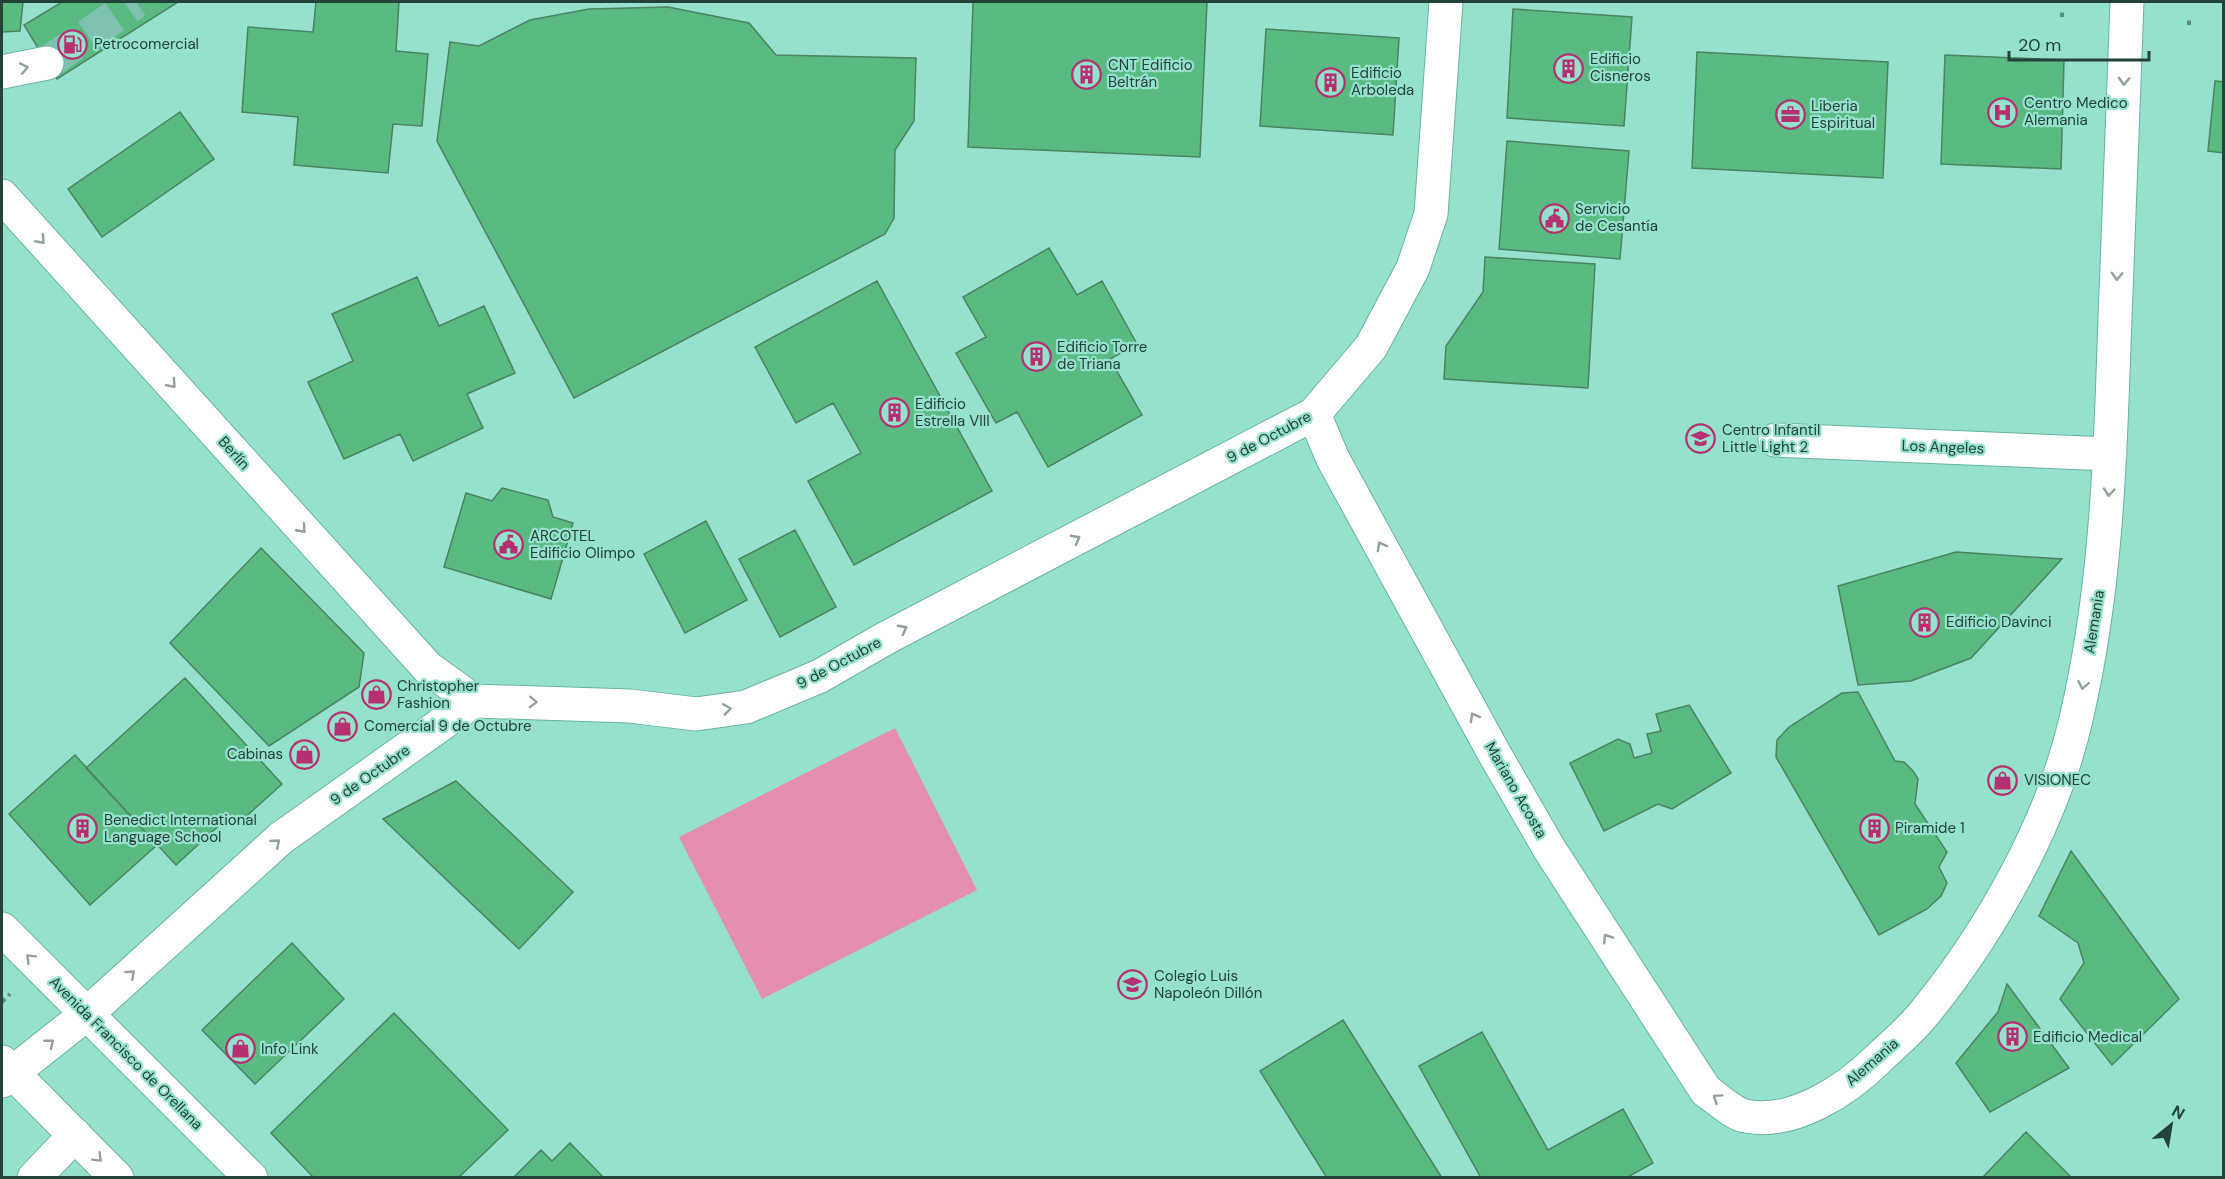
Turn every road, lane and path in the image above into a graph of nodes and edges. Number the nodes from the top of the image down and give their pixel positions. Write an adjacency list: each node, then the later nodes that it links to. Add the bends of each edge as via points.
1 (1446, 2): 10 (street, 9 de Octubre, via 1431,214 1413,268 1371,347)
2 (2127, 2): 12 (street, Alemania, one-way to 12)
3 (2062, 9): 4 (path)
4 (2062, 17)
5 (2189, 17): 6 (path)
6 (2189, 25)
7 (47, 63): 8 (street, one-way to 7)
8 (2, 72)
9 (2, 196): 13 (street, Berlín, one-way to 13, via 428,668)
10 (1314, 414): 13 (street, 9 de Octubre, one-way to 10, via 630,706 696,714 746,707 820,676); 17 (street, Mariano Acosta, one-way to 10, via 1741,1115 1706,1091 1693,1071 1550,850 1494,753 1333,459)
11 (1775, 440): 12 (street, Los Angeles)
12 (2110, 454): 17 (street, Alemania, one-way to 17, via 2096,617 2076,722 2020,871 1925,1013 1867,1070 1830,1096)
13 (474, 701): 15 (street, 9 de Octubre, one-way to 13, via 281,838)
14 (2, 928): 15 (street, Avenida Francisco de Orellana, one-way to 14)
15 (88, 1013): 16 (street, 9 de Octubre, one-way to 15); 21 (street, Avenida Francisco de Orellana)
16 (5, 1072): 18 (street)
17 (1770, 1118)
18 (75, 1135): 19 (street); 20 (street, one-way to 20)
19 (34, 1178)
20 (117, 1178)
21 (251, 1178)

